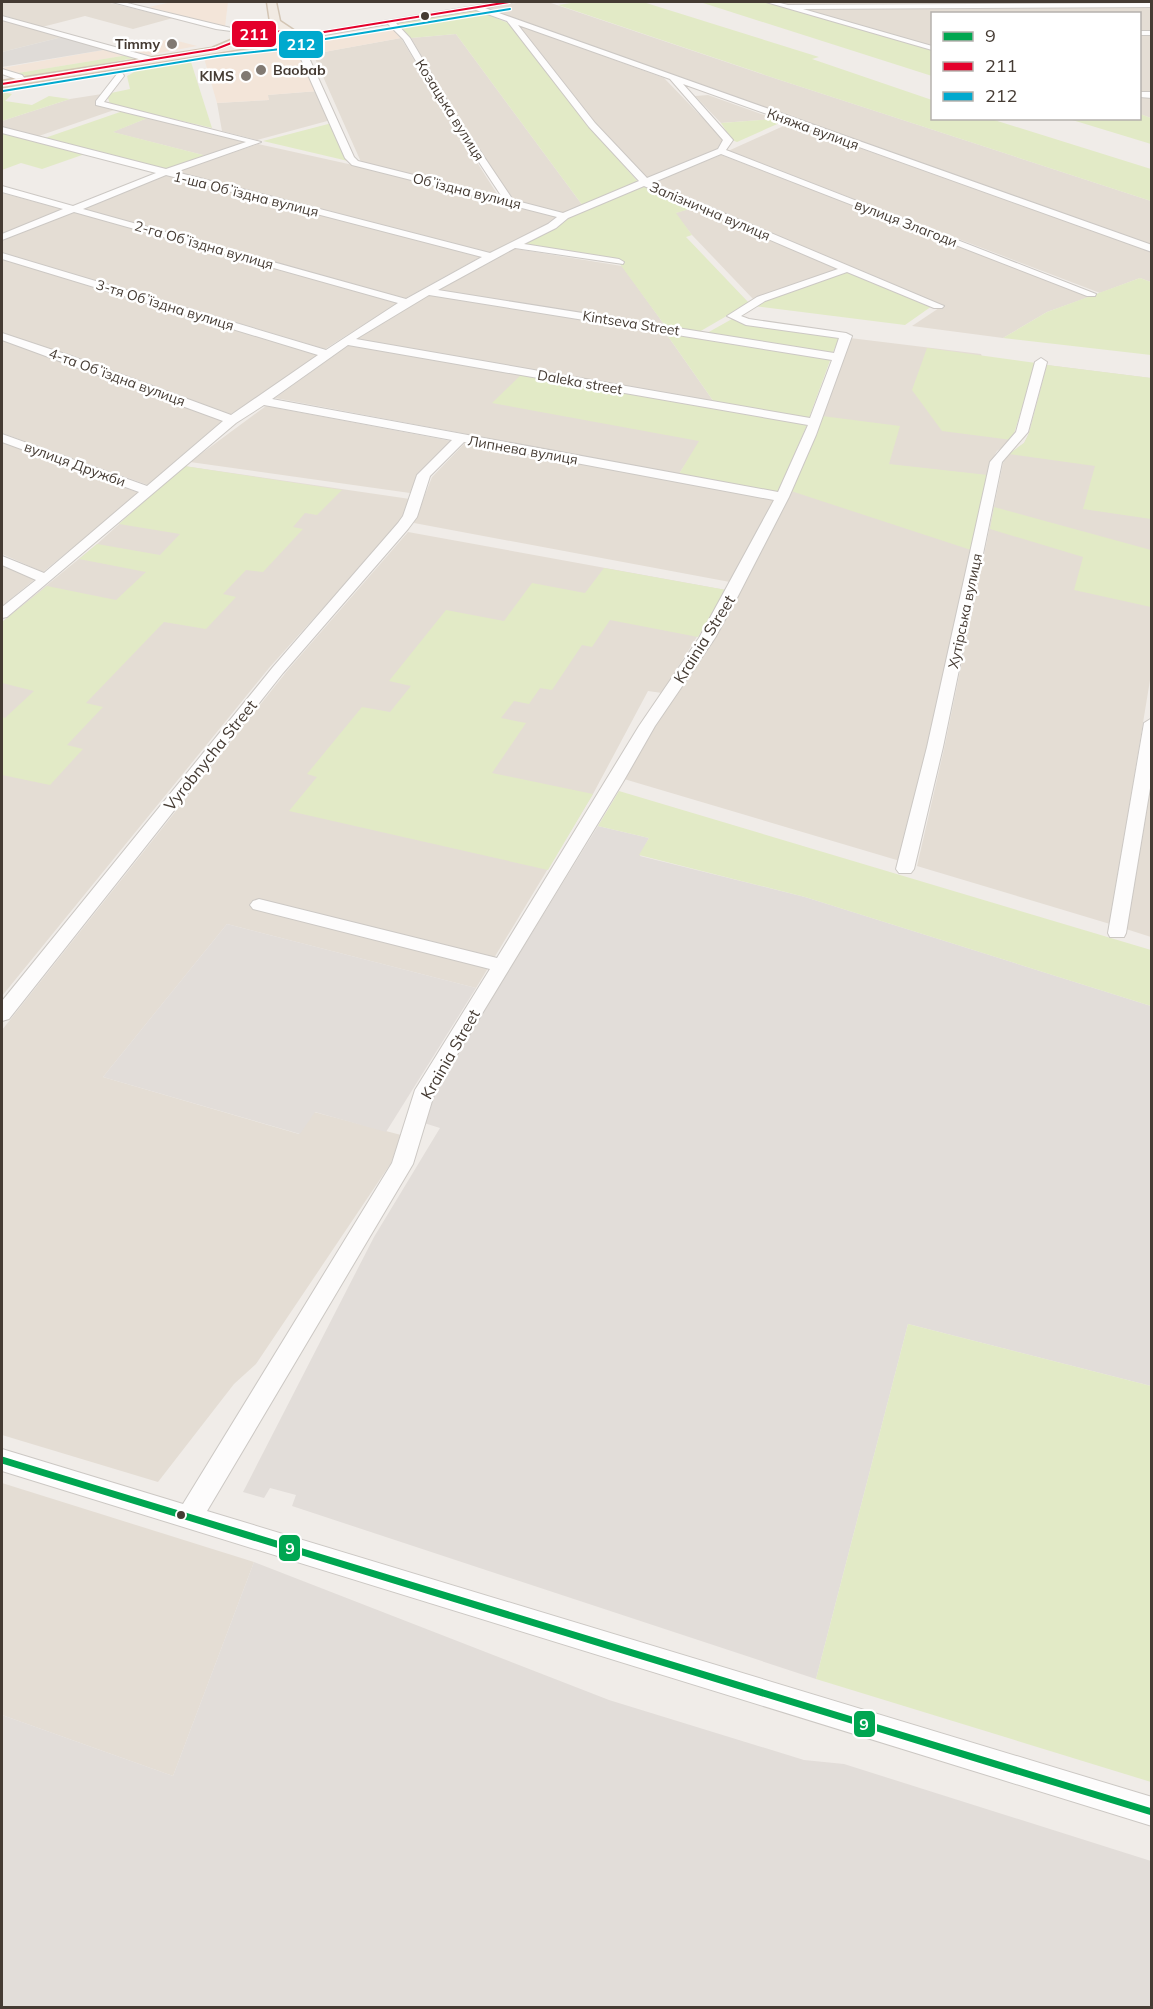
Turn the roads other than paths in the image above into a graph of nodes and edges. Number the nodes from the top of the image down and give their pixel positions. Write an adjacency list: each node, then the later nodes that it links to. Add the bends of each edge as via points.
1 (116, 2): 12 (street)
2 (272, 2): 11 (main road)
3 (509, 2): 6 (street)
4 (770, 2): 7 (street)
5 (1152, 5): 7 (street)
6 (475, 7): 9 (street, Княжа вулиця); 10 (street)
7 (789, 7): 14 (street)
8 (2, 18): 21 (street)
9 (510, 20): 24 (street, Княжа вулиця); 30 (street, Залізнична вулиця)
10 (388, 21): 17 (street); 32 (street, Козацька вулиця, via 406,38)
11 (275, 22): 13 (main road); 17 (main road)
12 (231, 29)
13 (262, 31): 16 (main road); 17 (main road)
14 (884, 34): 15 (street); 19 (street)
15 (913, 34)
16 (248, 37): 18 (main road); 20 (main road)
17 (288, 37): 18 (main road); 32 (street, Обʼїздна вулиця, via 301,48 355,163)
18 (267, 43): 20 (main road)
19 (931, 47)
20 (216, 49): 21 (main road)
21 (153, 60): 25 (main road)
22 (2, 71): 25 (street)
23 (120, 76): 29 (street, via 99,103 256,142)
24 (672, 78): 28 (street, via 728,140); 37 (street, Княжа вулиця)
25 (23, 81): 26 (main road)
26 (2, 84)
27 (2, 130): 29 (street, 1-ша Обʼїздна вулиця)
28 (720, 151): 30 (street); 43 (street, вулиця Злагоди)
29 (164, 173): 33 (street); 39 (street, 1-ша Обʼїздна вулиця)
30 (644, 183): 34 (street); 41 (street, Залізнична вулиця)
31 (2, 189): 33 (street, 2-га Обʼїздна вулиця)
32 (509, 201): 34 (street, Обʼїздна вулиця)
33 (75, 209): 35 (street); 44 (street, 2-га Обʼїздна вулиця)
34 (564, 216): 36 (street)
35 (2, 237)
36 (513, 245): 39 (street); 40 (street)
37 (1152, 249)
38 (2, 256): 48 (street, 3-тя Обʼїздна вулиця)
39 (490, 256): 42 (street)
40 (619, 262)
41 (847, 269): 45 (street, Залізнична вулиця); 49 (street, Krainia Street, via 761,299 733,316 746,322 846,336)
42 (424, 291): 44 (street); 49 (street, Kintseva Street)
43 (1091, 294)
44 (406, 302): 47 (street)
45 (938, 306)
46 (2, 336): 52 (street, 4-та Обʼїздна вулиця)
47 (346, 341): 48 (street); 53 (street, Daleka street)
48 (328, 354): 51 (street)
49 (836, 357): 53 (street, Krainia Street)
50 (1041, 362): 62 (street, Хутірська вулиця, via 1022,432 996,462)
51 (264, 401): 52 (street); 55 (street, Липнева вулиця)
52 (232, 420): 56 (street)
53 (814, 422): 57 (street, Krainia Street)
54 (2, 438): 56 (street, вулиця Дружби)
55 (460, 439): 57 (street, Липнева вулиця); 66 (street, Vyrobnycha Street, via 424,475 404,526 278,670)
56 (148, 491): 59 (street)
57 (782, 497): 65 (street, Krainia Street, via 707,638 647,726)
58 (2, 560): 59 (street)
59 (46, 579): 60 (street)
60 (2, 614)
61 (1152, 723): 64 (street)
62 (905, 869)
63 (259, 905): 65 (street)
64 (1117, 933)
65 (502, 966): 68 (street, Krainia Street, via 425,1090 402,1164)
66 (2, 1014)
67 (2, 1460): 68 (street)
68 (189, 1518): 69 (street)
69 (1152, 1812)

